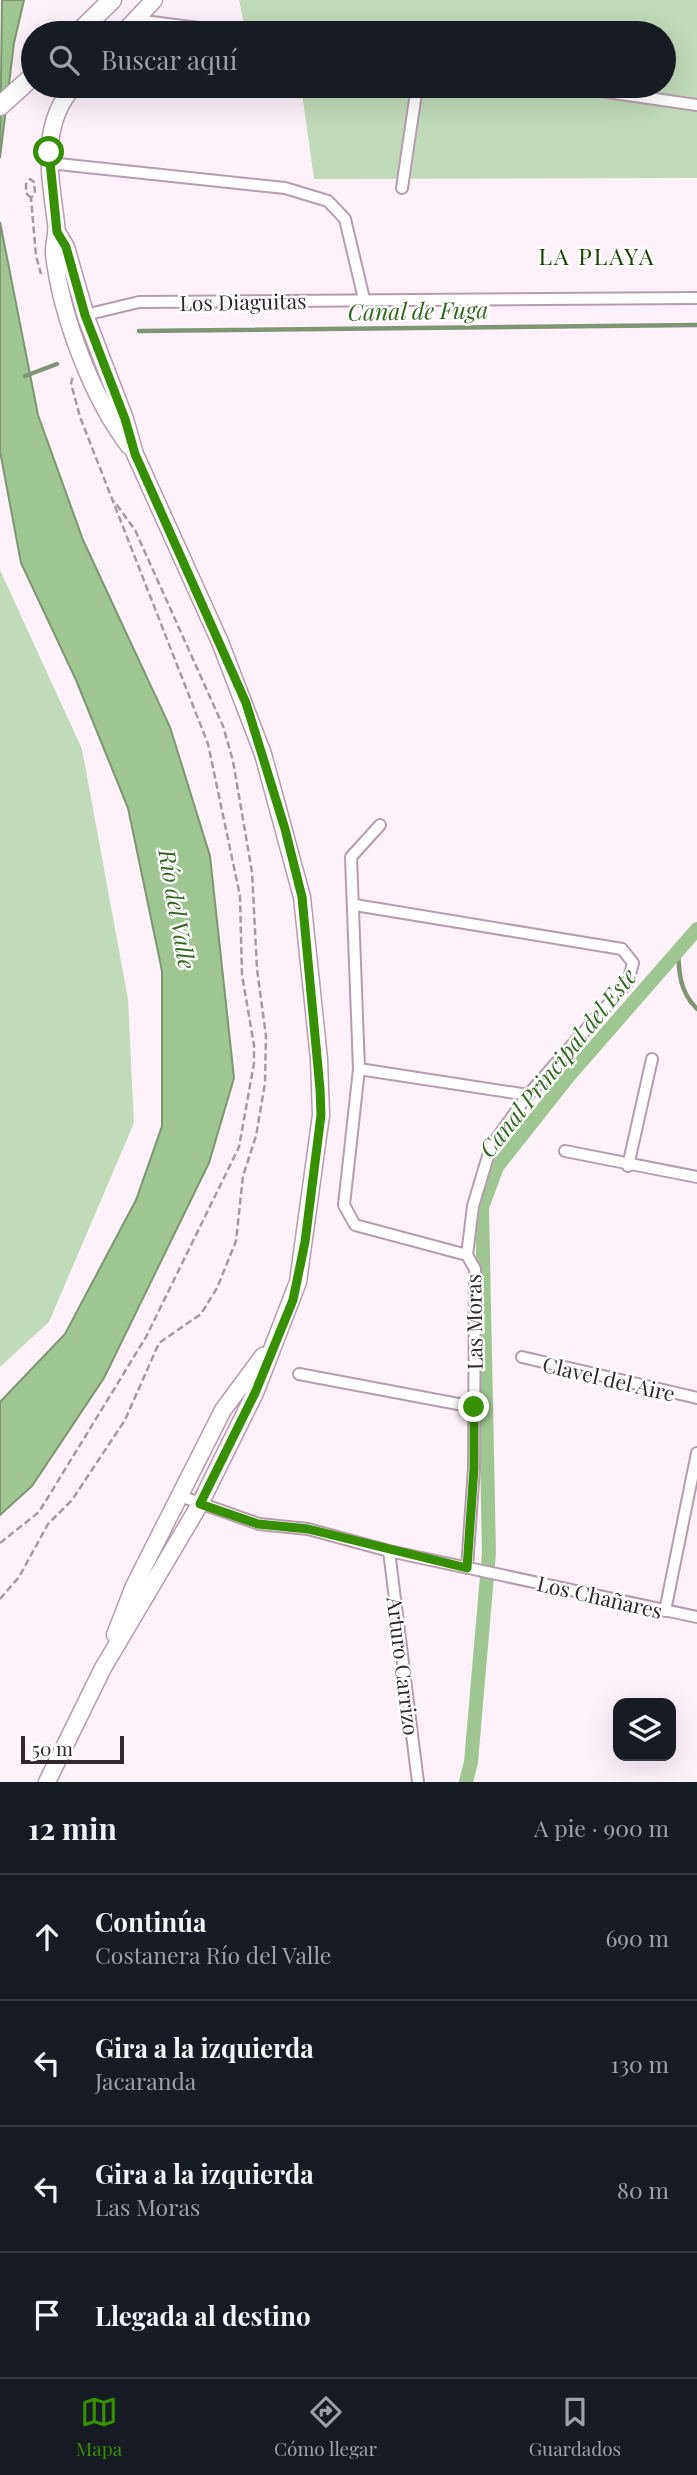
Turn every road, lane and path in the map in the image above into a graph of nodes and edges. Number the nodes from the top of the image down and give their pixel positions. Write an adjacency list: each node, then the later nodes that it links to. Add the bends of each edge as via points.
1 (112, 0): 4 (main road)
2 (154, 0): 3 (main road)
3 (136, 20): 5 (street)
4 (90, 21)
5 (144, 21)
6 (21, 87): 11 (main road)
7 (65, 98): 12 (main road, via 52,124)
8 (415, 98): 13 (street)
9 (649, 98): 10 (street)
10 (697, 105)
11 (0, 106)
12 (49, 163): 15 (main road); 18 (street, via 285,188 328,201 345,219)
13 (402, 188)
14 (31, 198): 14 (path, via 35,193 30,179 26,193); 16 (path)
15 (57, 232): 19 (main road, via 66,247); 21 (main road, via 56,268 80,351 113,425)
16 (43, 281)
17 (697, 298): 18 (street, Los Diaguitas)
18 (364, 299): 19 (street, Los Diaguitas, via 139,302)
19 (85, 315): 21 (main road)
20 (76, 367): 22 (path, via 71,383 74,394)
21 (135, 454): 32 (main road, via 246,703 302,897 321,1115 298,1282)
22 (112, 498): 40 (path, via 208,744 240,896 242,975 254,1063 239,1147 146,1337 39,1512); 43 (path, via 135,530 223,726 233,761 252,872 257,969 267,1036 265,1083 243,1176 236,1241 217,1288 201,1314 159,1343 125,1420 72,1500 48,1524 19,1577)
23 (380, 825): 24 (street, via 351,857)
24 (355, 905): 26 (street); 27 (street, Las Moras, via 622,950 633,963 628,982)
25 (652, 1059): 29 (street)
26 (359, 1069): 27 (street); 31 (street, via 344,1205 355,1225)
27 (528, 1095): 31 (street, Las Moras, via 491,1146 473,1206)
28 (565, 1151): 29 (street)
29 (628, 1166): 30 (street)
30 (697, 1177)
31 (467, 1255): 36 (street, Las Moras, via 474,1269)
32 (276, 1336): 38 (main road, via 223,1410); 39 (main road, via 255,1393)
33 (522, 1357): 35 (street, Clavel del Aire)
34 (299, 1374): 36 (street)
35 (697, 1398)
36 (474, 1407): 42 (street, Las Moras)
37 (697, 1453): 44 (street)
38 (180, 1496): 39 (street, Los Chañares); 46 (main road, via 134,1586)
39 (200, 1504): 41 (street, Los Chañares, via 258,1524 308,1529); 46 (main road)
40 (0, 1543)
41 (389, 1550): 42 (street, Los Chañares); 48 (street, Arturo Carrizo)
42 (470, 1569): 44 (street, Los Chañares)
43 (0, 1599)
44 (665, 1611): 45 (street, Los Chañares)
45 (697, 1617)
46 (103, 1668): 47 (main road)
47 (47, 1782)
48 (418, 1782)

